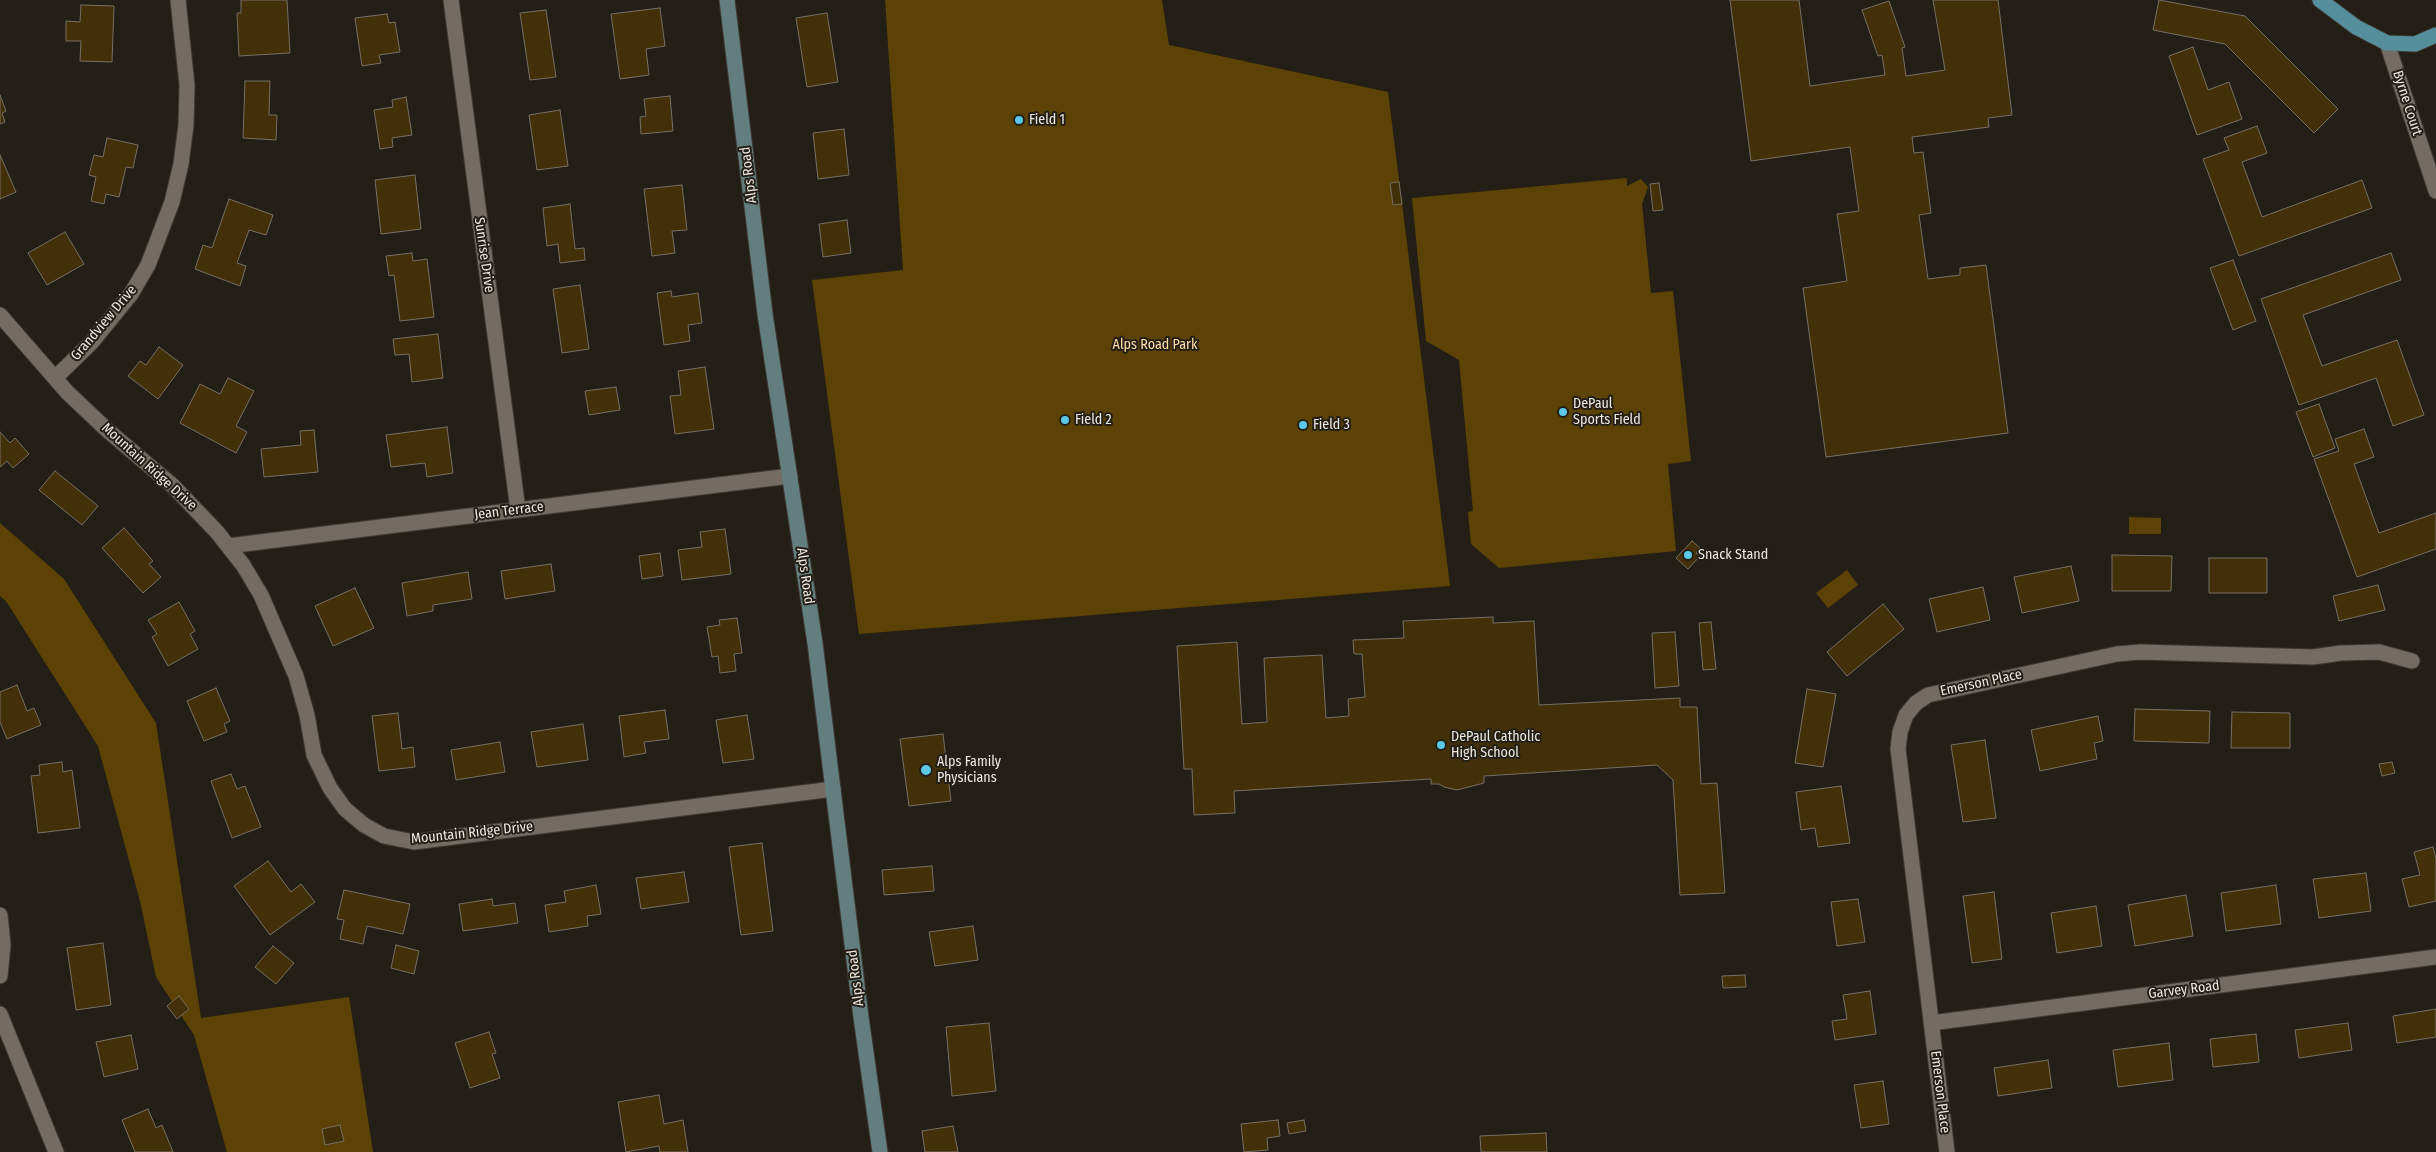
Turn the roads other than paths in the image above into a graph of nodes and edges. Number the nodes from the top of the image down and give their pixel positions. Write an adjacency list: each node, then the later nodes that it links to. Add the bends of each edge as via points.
1 (178, 0): 9 (street, Grandview Drive, via 187,85 186,125 172,202 148,265 132,294)
2 (451, 0): 11 (street, Sunrise Drive)
3 (727, 0): 10 (main road, Alps Road, via 765,314)
4 (2320, 0): 6 (main road, via 2356,27)
5 (2436, 35): 6 (main road, via 2415,44)
6 (2387, 44): 7 (street, Byrne Court)
7 (2436, 191)
8 (0, 315): 9 (street, Mountain Ridge Drive)
9 (55, 378): 12 (street, Mountain Ridge Drive, via 106,429 173,486)
10 (790, 476): 11 (street, Jean Terrace); 14 (main road, Alps Road)
11 (518, 510): 12 (street, Jean Terrace)
12 (228, 546): 14 (street, Mountain Ridge Drive, via 261,595 282,640 298,684 314,755 330,788 346,809 384,836 414,842 436,840)
13 (2412, 661): 19 (street, Emerson Place, via 2379,652 2313,657 2140,652 2117,654 1928,695 1916,702 1906,715 1898,749)
14 (833, 788): 21 (main road, Alps Road)
15 (0, 915): 17 (street, via 3,945)
16 (2436, 957): 19 (street, Garvey Road)
17 (0, 976)
18 (0, 1014): 20 (street)
19 (1931, 1023): 22 (street, Emerson Place)
20 (56, 1152)
21 (880, 1152)
22 (1947, 1152)

